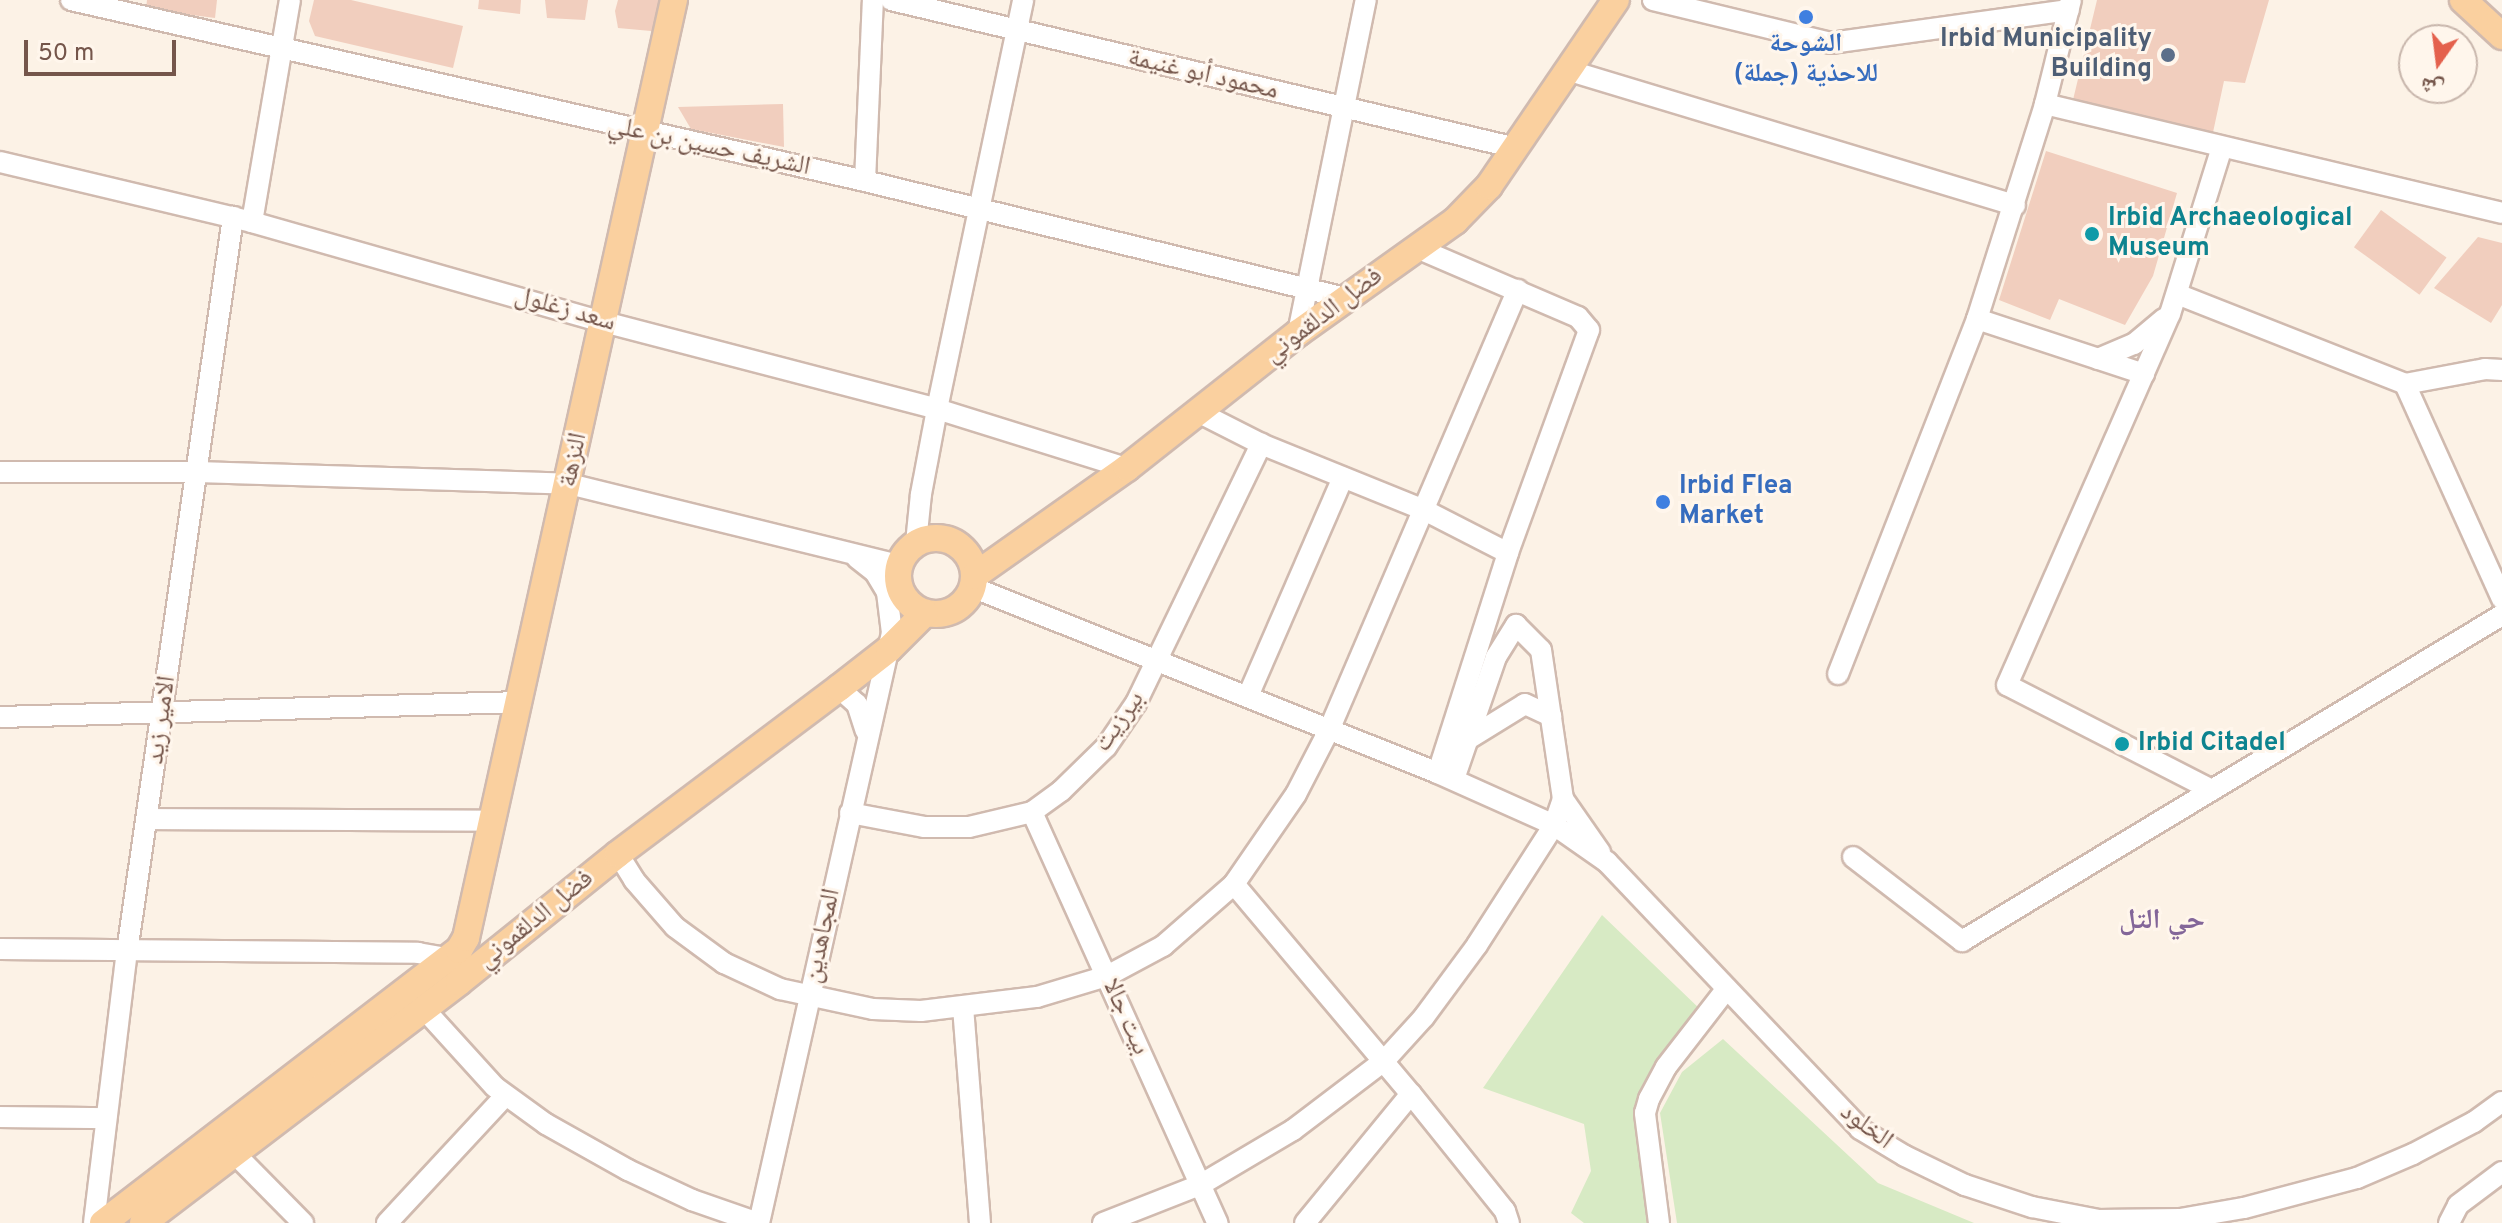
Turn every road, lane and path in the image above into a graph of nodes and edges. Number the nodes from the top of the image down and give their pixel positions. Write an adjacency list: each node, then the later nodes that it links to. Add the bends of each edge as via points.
1 (71, 0): 14 (street, الشريف حسين بن علي)
2 (290, 0): 14 (street, الامير زيد)
3 (674, 0): 18 (main road, النزهة)
4 (873, 0): 22 (street)
5 (891, 0): 12 (street, محمود أبو غنيمة)
6 (1023, 0): 12 (street)
7 (1366, 0): 17 (street)
8 (1616, 0): 15 (main road, فضل الدلقموني)
9 (1653, 0): 11 (street, via 1831,43)
10 (2463, 0): 13 (main road)
11 (2070, 5): 16 (street)
12 (1016, 31): 17 (street, محمود أبو غنيمة); 24 (street)
13 (2502, 36)
14 (281, 49): 18 (street, الشريف حسين بن علي); 26 (street, الامير زيد)
15 (1567, 70): 20 (main road, فضل الدلقموني); 23 (street)
16 (2045, 104): 19 (street); 23 (street)
17 (1344, 107): 20 (street, محمود أبو غنيمة); 28 (street)
18 (646, 133): 22 (street, الشريف حسين بن علي); 33 (main road, النزهة)
19 (2222, 147): 25 (street); 31 (street)
20 (1516, 148): 27 (main road, فضل الدلقموني, via 1474,203)
21 (0, 162): 26 (street, سعد زغلول)
22 (865, 181): 24 (street, الشريف حسين بن علي)
23 (2015, 205): 32 (street)
24 (979, 211): 28 (street, الشريف حسين بن علي); 39 (street)
25 (2502, 213)
26 (243, 220): 33 (street, سعد زغلول); 44 (street, الامير زيد)
27 (1417, 248): 29 (street); 30 (main road, فضل الدلقموني)
28 (1307, 289): 30 (street, الشريف حسين بن علي); 34 (street)
29 (1518, 290): 47 (street); 50 (street, via 1578,317 1589,330)
30 (1346, 298): 34 (main road, فضل الدلقموني)
31 (2174, 304): 35 (street, via 2134,344); 37 (street); 38 (street)
32 (1977, 319): 35 (street); 58 (street)
33 (604, 322): 39 (street, سعد زغلول); 46 (main road, النزهة)
34 (1298, 333): 40 (main road, فضل الدلقموني)
35 (2098, 359): 37 (street)
36 (2502, 370): 38 (street)
37 (2144, 374): 69 (street, via 2007,685)
38 (2405, 384): 53 (street)
39 (937, 409): 42 (street, سعد زغلول); 48 (street)
40 (1200, 413): 41 (street); 42 (main road, فضل الدلقموني)
41 (1261, 444): 45 (street); 57 (street, بيرزيت)
42 (1127, 468): 52 (main road, فضل الدلقموني)
43 (0, 472): 44 (street)
44 (197, 472): 46 (street); 62 (street, الامير زيد)
45 (1343, 478): 47 (street); 60 (street)
46 (569, 484): 49 (street); 61 (main road, النزهة)
47 (1424, 510): 50 (street); 65 (street)
48 (916, 543): 51 (main road); 52 (main road, via 954,543 965,551)
49 (850, 553): 51 (street); 56 (street, المجاهدين, via 875,572 887,592)
50 (1508, 553): 68 (street)
51 (899, 565): 54 (main road, via 899,589 905,600)
52 (973, 582): 54 (main road, via 959,607 937,615); 57 (street, الخلود)
53 (2502, 599)
54 (925, 613): 56 (main road, فضل الدلقموني)
55 (2502, 615): 69 (street)
56 (889, 649): 59 (main road, فضل الدلقموني); 66 (street, المجاهدين)
57 (1160, 660): 60 (street, الخلود); 71 (street, بيرزيت, via 1106,747)
58 (1838, 674)
59 (839, 688): 66 (street, via 857,704); 76 (main road, فضل الدلقموني)
60 (1248, 696): 65 (street, الخلود)
61 (521, 702): 62 (street); 74 (main road, النزهة)
62 (163, 713): 64 (street); 73 (street, الامير زيد)
63 (1551, 716): 67 (street, via 1525,704); 67 (street, via 1541,650 1516,625 1496,657); 70 (street)
64 (0, 717)
65 (1329, 730): 68 (street, الخلود); 79 (street, via 1288,807)
66 (867, 735): 72 (street, المجاهدين)
67 (1465, 741): 68 (street)
68 (1446, 776): 75 (street, الخلود)
69 (2212, 790): 77 (street, via 1962,941)
70 (1563, 799): 75 (street); 78 (street)
71 (1032, 812): 72 (street, بيرزيت, via 949,829); 85 (street, بيت جالا)
72 (850, 813): 87 (street, المجاهدين)
73 (148, 819): 74 (street); 83 (street, الامير زيد)
74 (494, 821): 80 (main road, النزهة)
75 (1554, 825): 78 (street, الخلود); 90 (street, via 1477,945)
76 (618, 854): 81 (main road, فضل الدلقموني); 87 (street, via 653,904 699,946 752,978)
77 (1853, 857)
78 (1607, 862): 86 (street, الخلود)
79 (1234, 884): 85 (street, via 1175,938); 90 (street)
80 (473, 921): 81 (main road, via 486,943); 84 (main road, via 465,942)
81 (513, 940): 89 (main road, فضل الدلقموني)
82 (0, 949): 83 (street)
83 (127, 952): 84 (street, via 418,953); 95 (street, الامير زيد)
84 (447, 958): 100 (main road)
85 (1107, 976): 88 (street, via 1037,997); 98 (street, بيت جالا)
86 (1725, 991): 93 (street, الخلود, via 1860,1129 1965,1185 2032,1207 2098,1220 2180,1219 2321,1189 2413,1154); 110 (street, via 1666,1067 1645,1113)
87 (810, 998): 88 (street, via 899,1011); 104 (street, المجاهدين)
88 (963, 1007): 105 (street)
89 (424, 1009): 92 (street); 96 (main road, فضل الدلقموني)
90 (1384, 1061): 91 (street); 98 (street, via 1293,1130)
91 (1411, 1094): 108 (street); 109 (street, via 1505,1211)
92 (505, 1096): 103 (street); 104 (street, via 628,1170)
93 (2502, 1102)
94 (0, 1117): 95 (street)
95 (104, 1118): 99 (street, الامير زيد)
96 (233, 1152): 101 (main road, فضل الدلقموني); 102 (street)
97 (2502, 1172): 111 (street, via 2458,1205)
98 (1200, 1185): 106 (street); 107 (street, بيت جالا)
99 (94, 1223)
100 (103, 1223)
101 (143, 1223)
102 (303, 1223)
103 (387, 1223)
104 (759, 1223)
105 (980, 1223)
106 (1103, 1223)
107 (1218, 1223)
108 (1305, 1223)
109 (1509, 1223)
110 (1659, 1223)
111 (2449, 1223)

